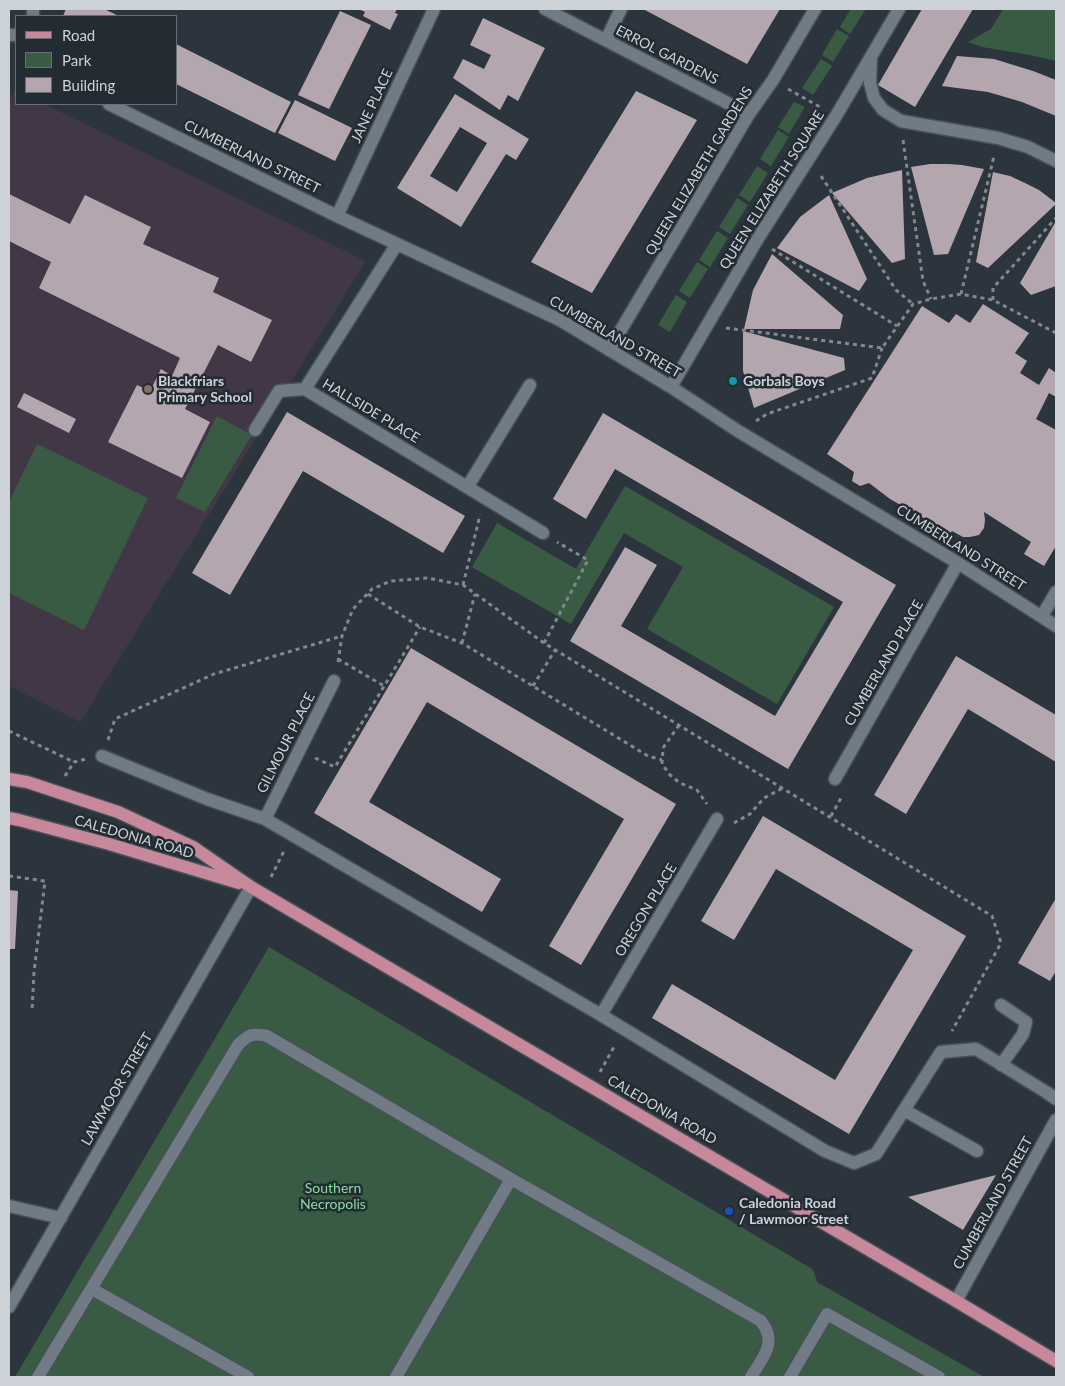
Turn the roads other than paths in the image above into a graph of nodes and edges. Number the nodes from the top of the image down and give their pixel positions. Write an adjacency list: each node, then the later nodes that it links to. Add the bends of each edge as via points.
1 (434, 9): 11 (street, JANE PLACE)
2 (545, 9): 6 (street, ERROL GARDENS)
3 (621, 9): 6 (street)
4 (815, 9): 9 (street, QUEEN ELIZABETH GARDENS)
5 (899, 9): 7 (street, QUEEN ELIZABETH SQUARE)
6 (606, 40): 9 (street, ERROL GARDENS)
7 (871, 56): 10 (street, via 870,82 874,98 883,110 901,121 998,138 1028,147); 15 (street, QUEEN ELIZABETH SQUARE)
8 (111, 105): 11 (street, CUMBERLAND STREET)
9 (749, 114): 13 (street, QUEEN ELIZABETH GARDENS)
10 (1056, 161)
11 (337, 216): 12 (street, CUMBERLAND STREET)
12 (397, 244): 13 (street, CUMBERLAND STREET, via 560,320); 16 (street, HALLSIDE PLACE)
13 (609, 350): 15 (street, CUMBERLAND STREET)
14 (530, 385): 18 (street)
15 (671, 387): 20 (street, CUMBERLAND STREET)
16 (304, 389): 17 (street, via 279,391); 18 (street, HALLSIDE PLACE)
17 (254, 430)
18 (468, 486): 19 (street, HALLSIDE PLACE)
19 (543, 533)
20 (958, 563): 22 (street, CUMBERLAND STREET); 27 (street, CUMBERLAND PLACE)
21 (1056, 592): 22 (street)
22 (1042, 616): 23 (street, CUMBERLAND STREET)
23 (1056, 626)
24 (334, 681): 29 (street, GILMOUR PLACE)
25 (102, 756): 29 (street)
26 (9, 779): 31 (main road, CALEDONIA ROAD, via 118,812 193,847)
27 (835, 779)
28 (9, 818): 31 (main road, CALEDONIA ROAD)
29 (264, 819): 33 (street)
30 (716, 820): 33 (street, OREGON PLACE)
31 (251, 887): 41 (street, LAWMOOR STREET); 43 (main road, CALEDONIA ROAD)
32 (1001, 1005): 34 (street, via 1026,1022 1023,1034)
33 (600, 1015): 36 (street, via 825,1151 854,1163 876,1154)
34 (1001, 1064): 35 (street); 36 (street, via 976,1049 941,1052)
35 (1056, 1099)
36 (904, 1110): 38 (street)
37 (1056, 1120): 43 (street, CUMBERLAND STREET)
38 (977, 1151)
39 (512, 1179): 42 (street, via 267,1036 250,1034 238,1045); 48 (street); 49 (street, via 761,1321 770,1337 769,1348)
40 (9, 1206): 41 (street)
41 (61, 1218): 44 (street, LAWMOOR STREET)
42 (92, 1288): 46 (street); 47 (street)
43 (956, 1300): 45 (main road, CALEDONIA ROAD)
44 (9, 1307)
45 (1056, 1361)
46 (38, 1377)
47 (248, 1377)
48 (396, 1377)
49 (751, 1377)
50 (790, 1377): 51 (street, via 827,1314)
51 (939, 1377)

